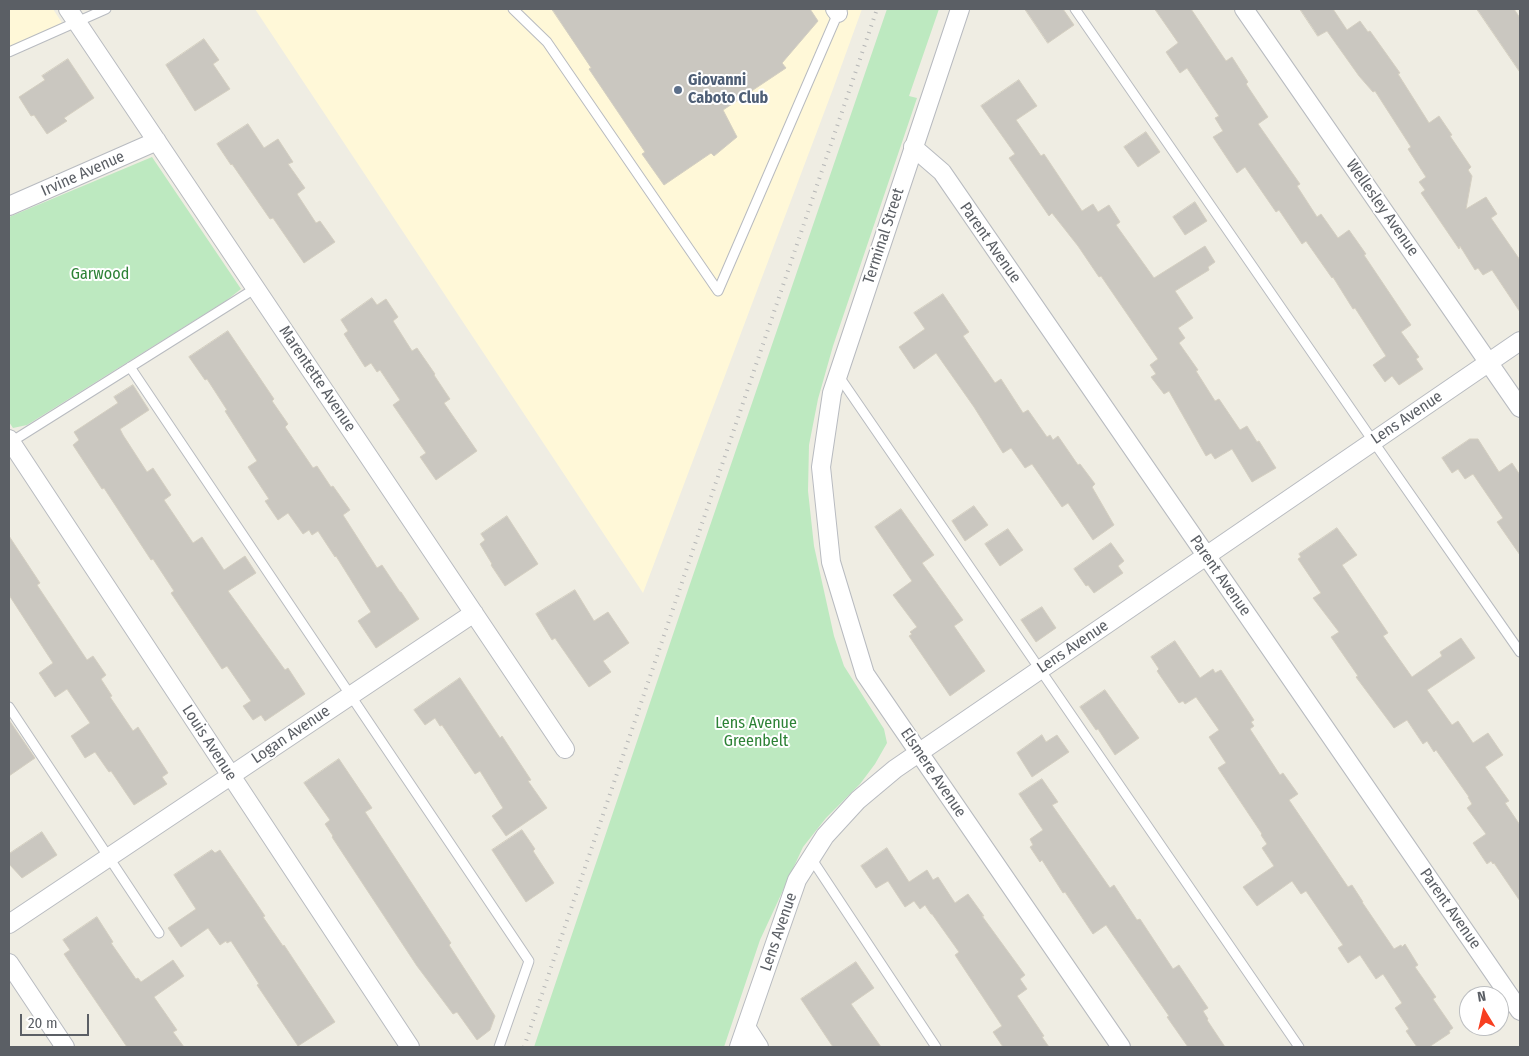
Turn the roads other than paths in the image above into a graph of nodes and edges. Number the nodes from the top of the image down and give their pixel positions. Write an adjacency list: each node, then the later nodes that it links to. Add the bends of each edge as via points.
1 (106, 9): 7 (lane)
2 (513, 9): 6 (lane, via 547,42 718,291)
3 (960, 9): 10 (street, Terminal Street)
4 (1075, 9): 19 (lane)
5 (1244, 9): 14 (street, Wellesley Avenue)
6 (836, 11)
7 (72, 15): 8 (lane); 9 (street, Marentette Avenue)
8 (9, 52)
9 (157, 141): 11 (street, Irvine Avenue); 12 (street, Marentette Avenue)
10 (913, 147): 16 (street, Terminal Street); 21 (street, Parent Avenue, via 942,172)
11 (9, 206)
12 (256, 288): 15 (lane); 22 (street, Marentette Avenue)
13 (1520, 341): 14 (street, Lens Avenue)
14 (1489, 362): 17 (street, Wellesley Avenue); 19 (street, Lens Avenue)
15 (130, 367): 18 (lane); 25 (lane)
16 (838, 375): 20 (street, Terminal Street); 24 (lane)
17 (1520, 408)
18 (10, 440): 29 (street, Louis Avenue)
19 (1373, 441): 21 (street, Lens Avenue); 23 (lane)
20 (821, 467): 28 (street, Elsmere Avenue, via 831,562 866,674)
21 (1206, 556): 24 (street, Lens Avenue); 35 (street, Parent Avenue)
22 (474, 613): 25 (street, Logan Avenue); 27 (street, Marentette Avenue)
23 (1520, 652)
24 (1040, 670): 28 (street, Lens Avenue); 44 (lane)
25 (350, 695): 29 (street, Logan Avenue); 39 (lane, via 529,961)
26 (9, 707): 30 (lane)
27 (565, 749)
28 (918, 754): 31 (street, Lens Avenue, via 858,800 824,836); 43 (street, Elsmere Avenue)
29 (231, 775): 30 (street, Logan Avenue); 38 (street, Louis Avenue)
30 (108, 857): 32 (street, Logan Avenue); 33 (lane)
31 (811, 858): 36 (street, Lens Avenue, via 797,880); 42 (lane)
32 (9, 924)
33 (159, 933)
34 (9, 962): 37 (street)
35 (1520, 1011)
36 (746, 1027): 40 (street, Lens Avenue); 41 (street)
37 (65, 1047)
38 (410, 1047)
39 (499, 1047)
40 (739, 1047)
41 (759, 1047)
42 (936, 1047)
43 (1121, 1047)
44 (1299, 1047)

